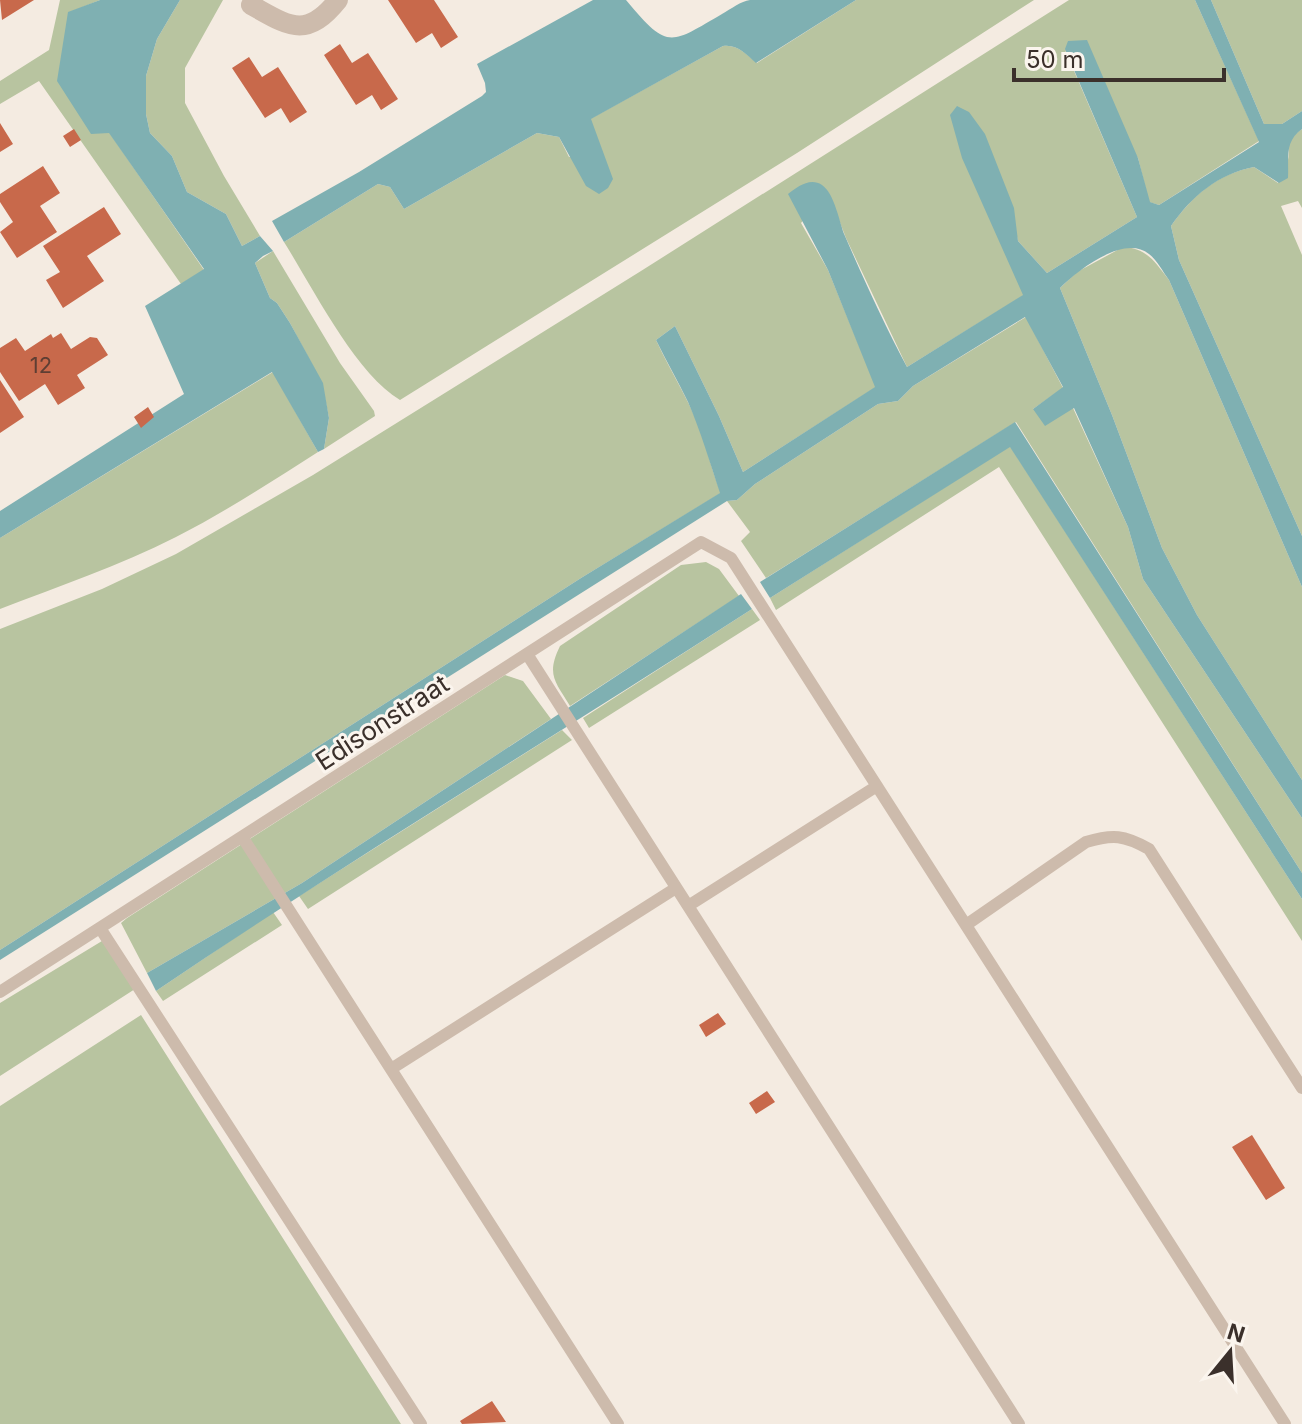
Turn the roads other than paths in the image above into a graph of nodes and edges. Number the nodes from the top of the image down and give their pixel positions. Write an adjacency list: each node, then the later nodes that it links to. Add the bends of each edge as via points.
1 (338, 0): 2 (street, via 323,19 308,25 287,25)
2 (251, 5)
3 (527, 654): 4 (lane, Edisonstraat, via 701,542 731,558); 5 (lane, Edisonstraat); 6 (lane)
4 (877, 786): 7 (lane); 8 (lane)
5 (243, 838): 9 (lane, Edisonstraat); 11 (lane)
6 (676, 888): 7 (lane); 11 (lane)
7 (688, 906): 15 (lane)
8 (966, 925): 12 (lane, via 1086,842 1109,835 1131,839 1149,849); 16 (lane)
9 (100, 928): 10 (lane, Edisonstraat); 13 (lane)
10 (0, 992)
11 (391, 1069): 14 (lane)
12 (1302, 1088)
13 (421, 1424)
14 (618, 1424)
15 (1019, 1424)
16 (1285, 1424)

